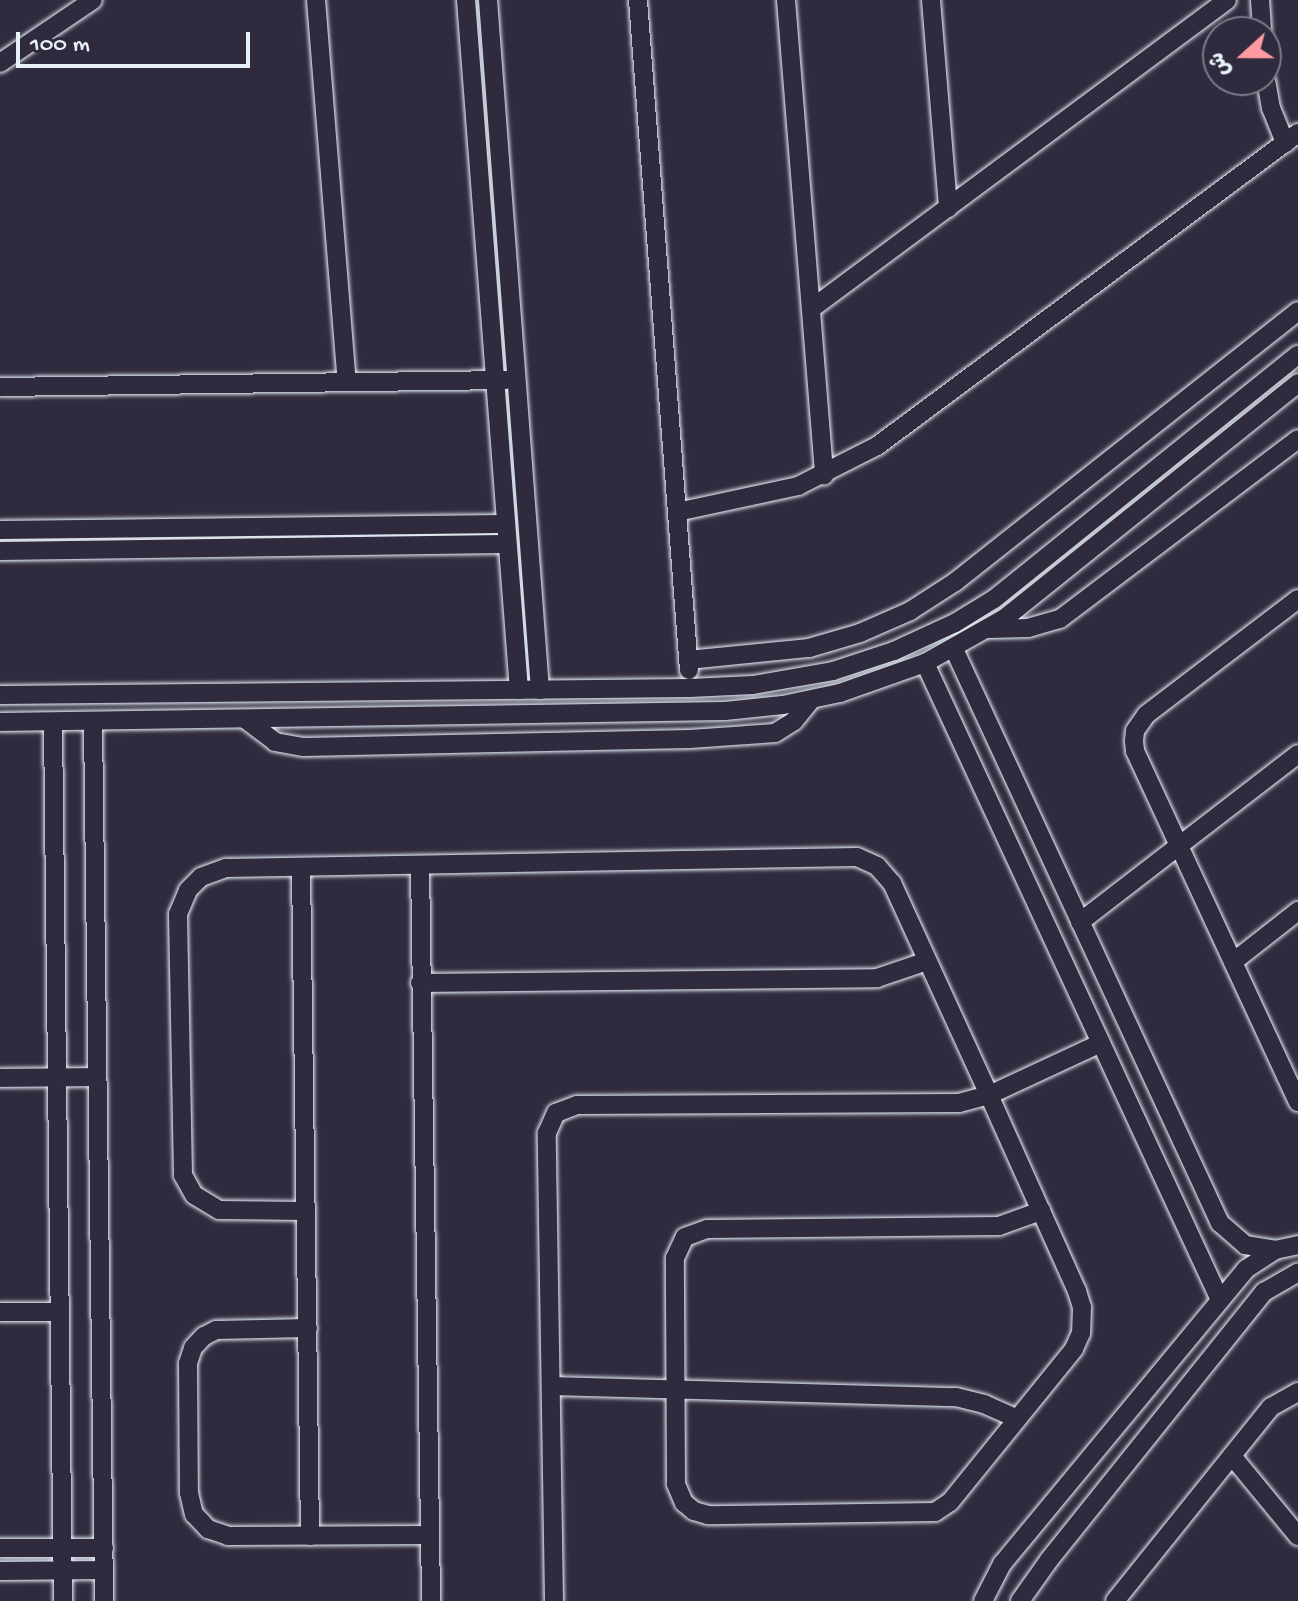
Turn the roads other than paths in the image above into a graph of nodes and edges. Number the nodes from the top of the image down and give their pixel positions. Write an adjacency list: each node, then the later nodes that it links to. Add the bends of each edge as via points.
1 (93, 0): 9 (street)
2 (316, 0): 18 (street)
3 (466, 0): 16 (street)
4 (488, 0): 17 (street)
5 (638, 0): 23 (street)
6 (786, 0): 13 (street)
7 (931, 0): 12 (street)
8 (1227, 0): 12 (street)
9 (0, 63)
10 (1269, 96): 11 (street)
11 (1292, 138): 22 (street, via 894,435)
12 (948, 208): 13 (street)
13 (811, 309): 22 (street)
14 (1298, 311): 31 (street, via 955,582 910,611 809,648)
15 (1298, 355): 33 (street, via 994,599 955,623 864,663 820,674)
16 (495, 380): 17 (street); 18 (street); 24 (street)
17 (517, 380): 36 (street)
18 (347, 382): 20 (street)
19 (1298, 383): 29 (street)
20 (0, 387)
21 (1298, 439): 29 (street, via 1060,619 1028,628)
22 (824, 475): 23 (street, via 771,494)
23 (677, 512): 31 (street)
24 (506, 524): 25 (street); 26 (street)
25 (0, 530)
26 (507, 544): 27 (street); 35 (street)
27 (0, 551)
28 (1298, 599): 45 (street, via 1146,715 1135,731 1135,751)
29 (988, 629): 30 (street)
30 (954, 649): 32 (street); 49 (street)
31 (688, 660): 33 (street)
32 (925, 663): 38 (street); 53 (street)
33 (690, 688): 34 (street)
34 (620, 689): 36 (street); 39 (street)
35 (519, 690): 36 (street); 37 (street)
36 (540, 690)
37 (0, 695)
38 (811, 700): 39 (street, via 725,711); 40 (street, via 775,733 690,739 304,747 275,742)
39 (621, 713): 40 (street)
40 (245, 719): 41 (street)
41 (93, 721): 43 (street); 56 (street)
42 (0, 722): 43 (street)
43 (53, 722): 55 (street)
44 (1298, 754): 45 (street)
45 (1179, 845): 49 (street); 51 (street)
46 (420, 865): 47 (street); 50 (street, via 857,857 888,876); 52 (street)
47 (301, 867): 60 (street); 60 (street, via 217,870 194,883 180,906 180,1164 187,1186 211,1207)
48 (1298, 911): 51 (street)
49 (1080, 922): 63 (street, via 1220,1223 1245,1245)
50 (927, 961): 52 (street, via 877,978); 58 (street)
51 (1233, 962): 54 (street)
52 (420, 983): 74 (street)
53 (1101, 1043): 58 (street); 65 (street)
54 (1292, 1072): 59 (street)
55 (57, 1077): 56 (street); 57 (street); 67 (street)
56 (97, 1077): 80 (street)
57 (0, 1078)
58 (989, 1095): 61 (street); 69 (street, via 948,1103 562,1108 547,1133)
59 (1298, 1102)
60 (306, 1211): 68 (street)
61 (1041, 1211): 70 (street, via 999,1226 691,1233 675,1258); 72 (street, via 1080,1299 1082,1324 1074,1349)
62 (1298, 1245): 63 (street)
63 (1275, 1250): 65 (street, via 1246,1269)
64 (1298, 1272): 81 (street, via 1264,1292)
65 (1220, 1300): 77 (street)
66 (0, 1312): 67 (street)
67 (60, 1312): 79 (street)
68 (308, 1328): 75 (street); 75 (street, via 223,1329 198,1341 188,1363 189,1479 194,1514 218,1534)
69 (551, 1386): 70 (street); 88 (street)
70 (676, 1390): 72 (street, via 956,1397); 72 (street, via 677,1491 688,1508 708,1515 931,1514 950,1502)
71 (1298, 1392): 73 (street, via 1271,1407)
72 (1017, 1419)
73 (1232, 1456): 76 (street); 91 (street)
74 (429, 1535): 75 (street); 87 (street)
75 (310, 1536)
76 (1298, 1536)
77 (1023, 1538): 81 (street); 89 (street, via 994,1576)
78 (0, 1548): 79 (street)
79 (62, 1548): 80 (street); 82 (street)
80 (104, 1548): 83 (street)
81 (1049, 1560): 90 (street)
82 (62, 1570): 83 (street); 84 (street); 85 (street)
83 (104, 1570): 86 (street)
84 (0, 1571)
85 (63, 1601)
86 (104, 1601)
87 (431, 1601)
88 (554, 1601)
89 (983, 1601)
90 (1020, 1601)
91 (1115, 1601)

